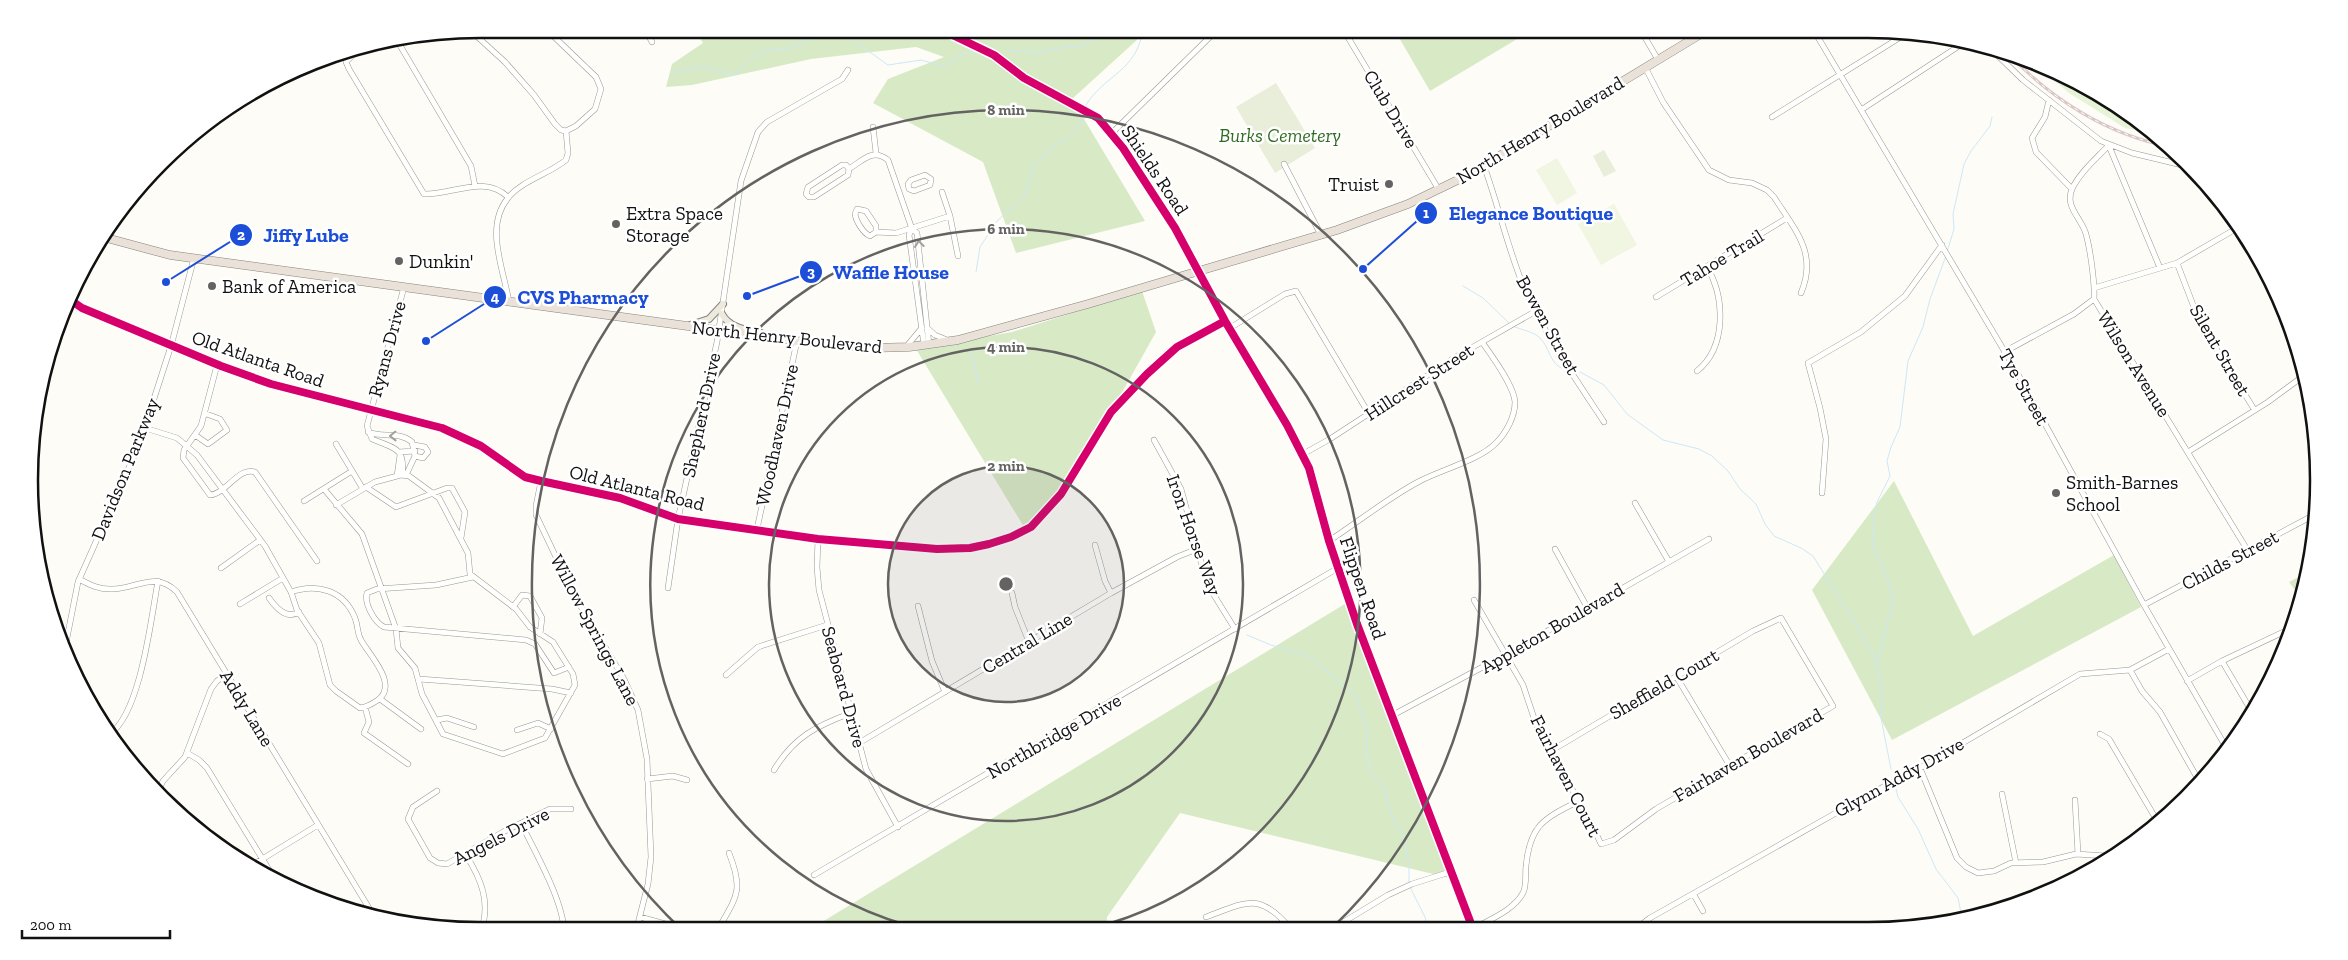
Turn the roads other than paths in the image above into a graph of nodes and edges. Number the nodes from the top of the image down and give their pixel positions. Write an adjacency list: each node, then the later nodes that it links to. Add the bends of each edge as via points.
1 (479, 38): 24 (street, via 505,62 555,124)
2 (556, 38): 24 (street, via 596,76 601,89 595,109)
3 (650, 38): 11 (street)
4 (959, 38): 25 (street, Shields Road, via 994,55 1024,78 1086,110 1098,118)
5 (1209, 38): 25 (street)
6 (1348, 38): 37 (street, Club Drive)
7 (1646, 38): 15 (street)
8 (1693, 38): 15 (highway, North Henry Boulevard)
9 (1818, 38): 19 (street, Tye Street)
10 (1899, 38): 19 (street)
11 (652, 42)
12 (400, 45): 33 (street, via 471,166)
13 (1958, 47): 21 (street)
14 (351, 57): 33 (street, via 346,62 349,69 424,194)
15 (1658, 58): 17 (highway, North Henry Boulevard)
16 (2000, 58): 20 (street)
17 (1645, 67): 30 (highway, North Henry Boulevard); 42 (street, via 1663,102 1709,170 1729,180 1767,190)
18 (848, 70): 62 (street, Shepherd Drive, via 842,79 767,122 758,132 741,182)
19 (1841, 75): 21 (street, Tye Street); 22 (street)
20 (2049, 100): 26 (street); 36 (street, via 2032,145)
21 (1861, 110): 48 (street, Tye Street)
22 (1772, 117)
23 (873, 127): 27 (street)
24 (566, 131): 40 (street, via 566,160)
25 (1111, 134): 54 (street, Shields Road)
26 (2109, 145): 28 (street); 36 (street); 53 (street)
27 (876, 153): 31 (street); 38 (street, via 889,161)
28 (2176, 162)
29 (1284, 164): 46 (street)
30 (1484, 166): 37 (highway, North Henry Boulevard); 63 (street, Bowen Street, via 1512,255)
31 (849, 169): 32 (street, via 842,165); 35 (street, via 848,174)
32 (820, 179): 35 (street); 35 (street, via 807,188 806,195 812,197)
33 (475, 186): 40 (street, via 494,186)
34 (908, 187): 38 (street)
35 (826, 189)
36 (2072, 189): 56 (street, Wilson Avenue, via 2071,206 2085,231)
37 (1439, 190): 46 (highway, North Henry Boulevard)
38 (900, 191): 43 (street)
39 (942, 192): 41 (street)
40 (508, 197): 60 (street, via 497,225 500,264)
41 (950, 216): 43 (street); 49 (street)
42 (1787, 218): 52 (street, Tahoe Trail); 57 (street, via 1808,257 1807,278)
43 (912, 228): 45 (street, via 889,234); 66 (street, via 909,235); 66 (street, one-way to 43, via 918,239)
44 (2233, 230): 51 (street)
45 (876, 232): 45 (street, via 866,210 857,210 855,217 866,234 872,236)
46 (1320, 235): 54 (highway, North Henry Boulevard)
47 (109, 239): 50 (highway, North Henry Boulevard, via 150,251)
48 (1942, 245): 77 (street, Tye Street); 103 (street, via 1894,306 1860,332 1808,363 1826,439)
49 (958, 256)
50 (194, 258): 55 (highway, North Henry Boulevard); 75 (street, Davidson Parkway)
51 (2177, 263): 53 (street); 81 (street, Silent Street, via 2200,323)
52 (1707, 267): 58 (street, Tahoe Trail); 79 (street, via 1717,292 1720,332 1714,350)
53 (2160, 268): 56 (street)
54 (1200, 270): 65 (street, Flippen Road); 72 (highway, North Henry Boulevard)
55 (404, 287): 60 (highway, North Henry Boulevard); 82 (street, Ryans Drive)
56 (2094, 288): 59 (street, Wilson Avenue)
57 (1801, 293)
58 (1656, 297)
59 (2094, 299): 77 (street, via 2074,314); 93 (street, Wilson Avenue)
60 (509, 302): 67 (highway, North Henry Boulevard)
61 (75, 303): 75 (street, Old Atlanta Road)
62 (723, 304): 64 (street, Shepherd Drive); 67 (main road, via 709,319)
63 (1536, 311): 73 (street, Hillcrest Street); 85 (street, Bowen Street)
64 (722, 314): 69 (street, Shepherd Drive); 70 (main road, via 730,324)
65 (1225, 321): 68 (street, Flippen Road); 111 (street, Old Atlanta Road, via 1177,347 1146,374 1111,412 1060,494 1040,519 1022,532 970,548 908,548)
66 (924, 325): 72 (street, via 935,335); 74 (street); 76 (street)
67 (686, 326): 69 (highway, North Henry Boulevard)
68 (1230, 328): 84 (street, via 1285,294 1296,292); 95 (street, Flippen Road)
69 (719, 331): 70 (highway, North Henry Boulevard); 108 (street, Shepherd Drive)
70 (779, 338): 71 (highway, North Henry Boulevard)
71 (797, 341): 76 (highway, North Henry Boulevard, via 837,346); 109 (street, Woodhaven Drive)
72 (950, 341): 74 (highway, North Henry Boulevard)
73 (1482, 342): 84 (street, Hillcrest Street); 114 (street, via 1515,401 1512,418 1504,434 1479,454 1417,482)
74 (926, 345): 76 (highway, North Henry Boulevard)
75 (171, 346): 78 (street, Old Atlanta Road); 86 (street, Davidson Parkway)
76 (905, 347)
77 (2004, 352): 135 (street, Tye Street)
78 (217, 365): 82 (street, Old Atlanta Road, via 270,384); 83 (street)
79 (1697, 371)
80 (2299, 380): 81 (street)
81 (2254, 409): 93 (street)
82 (370, 411): 87 (street, Ryans Drive); 98 (street, Old Atlanta Road, via 417,420 462,436 525,477)
83 (204, 413): 88 (street); 88 (street, via 222,421 226,432 208,444)
84 (1369, 414): 95 (street, Hillcrest Street)
85 (1604, 422)
86 (145, 428): 91 (street, via 177,438); 125 (street, Davidson Parkway)
87 (368, 432): 92 (street, one-way to 87, via 410,440 402,436); 94 (street, via 372,440 391,445)
88 (196, 434): 91 (street)
89 (1154, 440): 116 (street, Iron Horse Way, via 1181,489)
90 (336, 444): 96 (street)
91 (187, 446): 100 (street); 100 (street, via 183,458 209,494)
92 (415, 451): 94 (street); 97 (street)
93 (2188, 452): 118 (street, Wilson Avenue)
94 (399, 454): 97 (street)
95 (1303, 454): 114 (street, Flippen Road, via 1318,493)
96 (352, 471): 99 (street); 101 (street)
97 (402, 475): 99 (street); 102 (street)
98 (541, 481): 108 (street, Old Atlanta Road, via 620,498); 181 (street, Willow Springs Lane, via 536,516 574,595 634,698 647,759)
99 (364, 488): 102 (street, via 394,507); 106 (street)
100 (222, 489): 113 (street); 120 (street, via 246,472 255,472)
101 (324, 489): 104 (street); 106 (street)
102 (435, 493): 110 (street); 110 (street, via 449,488 454,491 464,512)
103 (1822, 493)
104 (304, 501)
105 (1634, 503): 119 (street)
106 (336, 505): 127 (street, via 361,531)
107 (2309, 518): 118 (street, Childs Street)
108 (678, 519): 109 (street, Old Atlanta Road); 128 (street, Shepherd Drive)
109 (757, 529): 111 (street, Old Atlanta Road)
110 (460, 538): 123 (street, via 468,553 469,572)
111 (818, 539): 141 (street, Seaboard Drive, via 816,567)
112 (1709, 539): 119 (street, Appleton Boulevard)
113 (260, 540): 121 (street); 124 (street)
114 (1329, 541): 122 (street, Flippen Road)
115 (1095, 546): 131 (street, via 1105,581)
116 (1197, 549): 131 (street, Central Line); 143 (street, Iron Horse Way, via 1212,592)
117 (1554, 549): 138 (street)
118 (2248, 551): 135 (street, Childs Street)
119 (1668, 560): 138 (street, Appleton Boulevard)
120 (317, 561)
121 (221, 568)
122 (1338, 568): 143 (street, Northbridge Drive); 164 (street, Flippen Road)
123 (473, 577): 127 (street, via 436,585); 137 (street)
124 (284, 578): 129 (street); 134 (street)
125 (79, 579): 126 (street, via 111,590); 146 (street, Davidson Parkway)
126 (158, 581): 153 (street, Addy Lane, via 172,587 180,596); 167 (street, via 138,684)
127 (382, 588): 142 (street); 142 (street, via 368,592 366,597 377,622)
128 (668, 588)
129 (291, 592): 139 (street); 160 (street, via 320,588 337,595 347,604 355,618 360,639 381,670 384,688)
130 (1012, 593): 147 (street)
131 (1112, 593): 147 (street, Central Line)
132 (269, 598): 139 (street, via 287,614)
133 (1474, 600): 149 (street, Fairhaven Court)
134 (240, 604)
135 (2144, 605): 148 (street, Tye Street)
136 (918, 606): 158 (street, via 932,661)
137 (514, 607): 145 (street, via 528,626); 145 (street, via 520,597 530,596 542,618)
138 (1588, 608): 149 (street, Appleton Boulevard)
139 (299, 612): 162 (street, via 319,644 332,687 357,706)
140 (1781, 618): 155 (street, Sheffield Court); 177 (street, Fairhaven Boulevard, via 1833,706)
141 (827, 625): 154 (street, via 758,647); 163 (street, Seaboard Drive)
142 (396, 629): 151 (street, via 529,641 536,646 552,672 558,673); 156 (street, via 398,648 415,668)
143 (1235, 629): 192 (street, Northbridge Drive)
144 (2283, 632): 150 (street)
145 (540, 634): 151 (street, via 555,644)
146 (67, 638)
147 (1029, 642): 158 (street, Central Line)
148 (2168, 649): 152 (street, Glynn Addy Drive); 157 (street, Tye Street)
149 (1508, 654): 164 (street, Appleton Boulevard); 174 (street, Fairhaven Court)
150 (2222, 661): 157 (street); 161 (street)
151 (569, 667): 159 (street, via 575,682)
152 (2130, 670): 178 (street, Glynn Addy Drive, via 2080,674); 180 (street, via 2160,712)
153 (226, 674): 175 (street, via 210,689); 191 (street, Addy Lane)
154 (726, 675)
155 (1676, 676): 174 (street, Sheffield Court); 177 (street)
156 (419, 679): 159 (street, via 552,688); 165 (street, via 422,694)
157 (2187, 681): 173 (street, Tye Street)
158 (945, 692): 172 (street, Central Line)
159 (570, 693): 169 (street)
160 (380, 699): 162 (street); 168 (street)
161 (2248, 706)
162 (365, 708): 176 (street, via 369,722 364,733)
163 (851, 713): 172 (street, Seaboard Drive); 179 (street, via 822,723 804,735 790,746)
164 (1393, 715): 202 (street, Flippen Road)
165 (437, 720): 166 (street, via 447,718); 169 (street, via 448,737 503,754 545,738)
166 (474, 727)
167 (115, 729)
168 (421, 729)
169 (551, 729): 170 (street, via 538,723)
170 (517, 730)
171 (2100, 734): 189 (street, via 2109,739)
172 (859, 743): 192 (street, Seaboard Drive, via 873,783)
173 (2223, 743)
174 (1549, 752): 187 (street, Fairhaven Court)
175 (187, 753): 183 (street); 198 (street, via 206,766)
176 (408, 764)
177 (1730, 766): 193 (street, Fairhaven Boulevard)
178 (1920, 768): 200 (street, via 1957,858 1966,867 1978,873); 204 (street, Glynn Addy Drive)
179 (774, 770)
180 (2197, 777)
181 (647, 779): 182 (street, via 673,776); 207 (street, Willow Springs Lane, via 650,868)
182 (687, 780)
183 (161, 786)
184 (437, 791): 195 (street, Angels Drive, via 411,810 410,825 434,861 448,864)
185 (2002, 794): 200 (street)
186 (2075, 800): 196 (street)
187 (1579, 801): 193 (street, Fairhaven Court); 217 (street, via 1545,818 1534,834 1527,857 1524,891 1512,906)
188 (571, 809): 190 (street, Angels Drive, via 554,808)
189 (2155, 817)
190 (521, 823): 195 (street, Angels Drive); 210 (street, via 545,873)
191 (318, 826): 198 (street); 205 (street, Addy Lane)
192 (898, 827): 203 (street, Northbridge Drive)
193 (1603, 844)
194 (729, 853): 213 (street, via 738,876 737,894)
195 (466, 854): 209 (street, via 485,894)
196 (2078, 854): 197 (street); 200 (street, via 2043,862)
197 (2101, 856)
198 (262, 859): 199 (street); 201 (street)
199 (257, 862)
200 (2016, 863)
201 (267, 867)
202 (1450, 872): 215 (street, via 1388,895); 216 (street, Flippen Road)
203 (814, 875)
204 (1694, 894): 206 (street); 218 (street, Glynn Addy Drive)
205 (369, 908)
206 (1703, 911)
207 (640, 917): 211 (street, Willow Springs Lane); 212 (street)
208 (1206, 917): 214 (street, via 1246,902 1263,904)
209 (484, 922)
210 (562, 922)
211 (639, 922)
212 (658, 922)
213 (722, 922)
214 (1285, 922)
215 (1344, 922)
216 (1470, 922)
217 (1485, 922)
218 (1645, 922)

